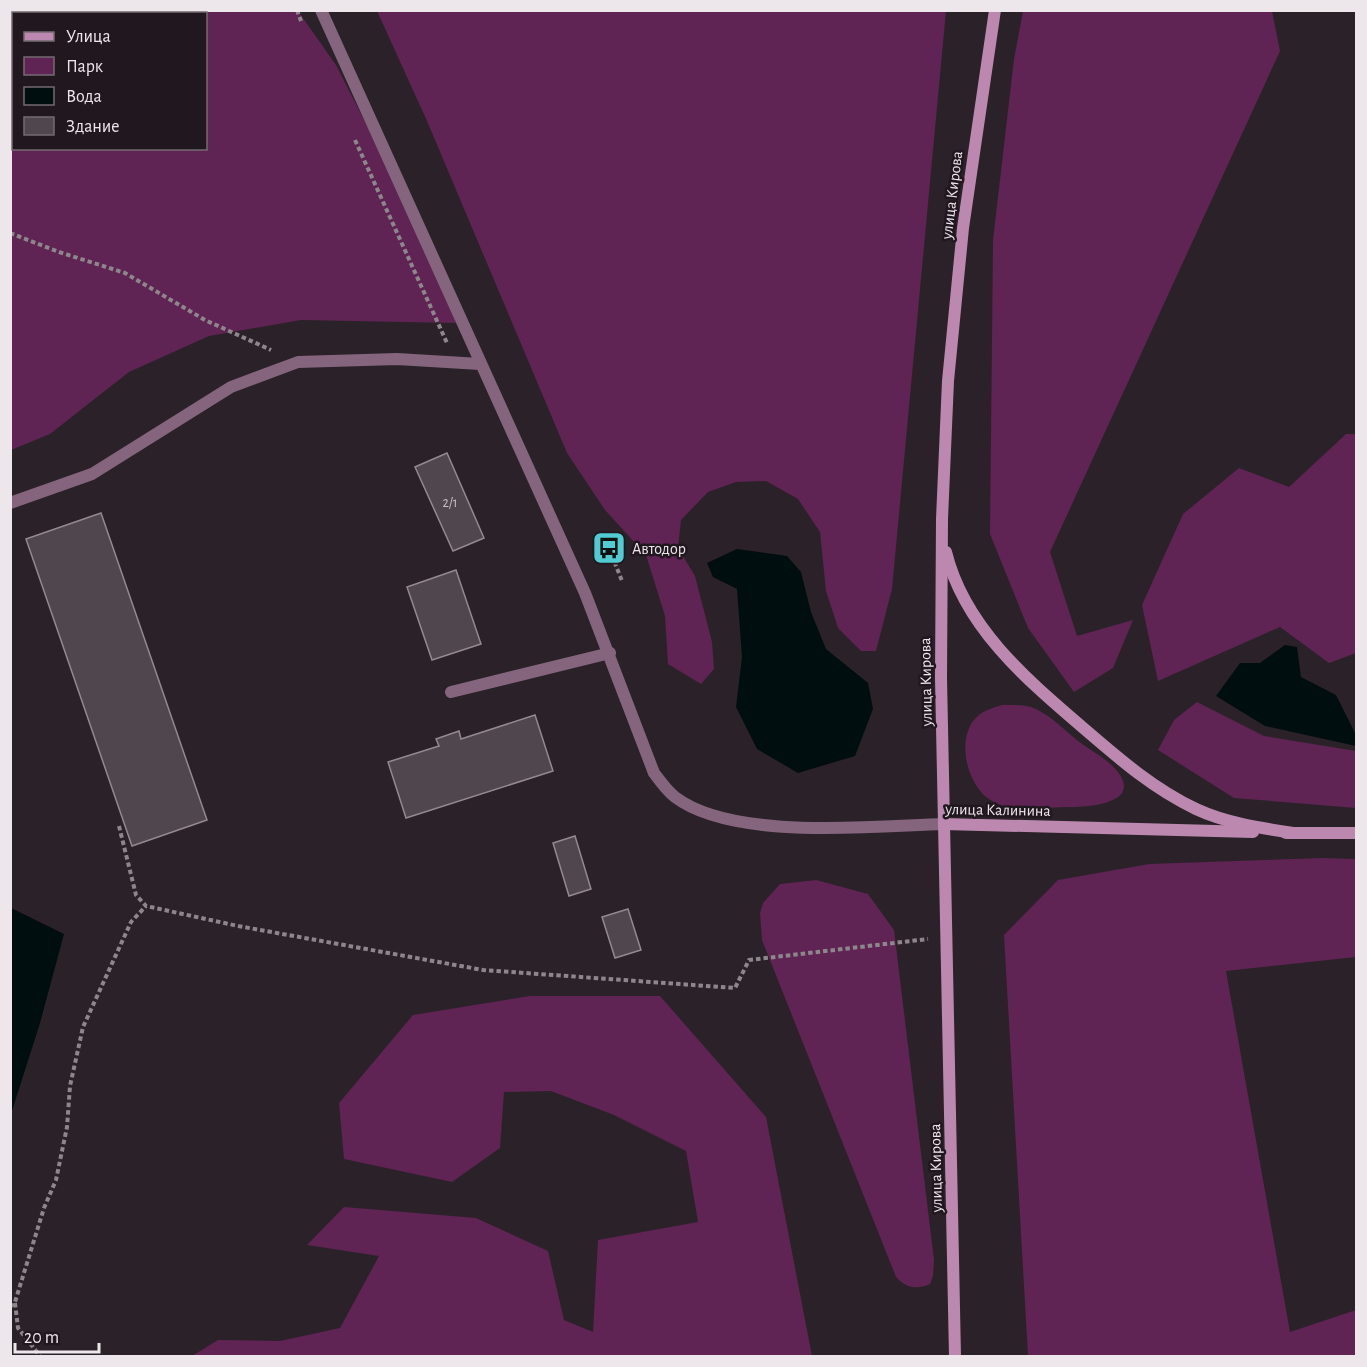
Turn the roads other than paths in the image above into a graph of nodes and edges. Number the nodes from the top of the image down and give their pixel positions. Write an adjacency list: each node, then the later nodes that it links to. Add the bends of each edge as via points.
1 (321, 10): 3 (street)
2 (995, 10): 5 (main road, улица Кирова, via 963,228 948,381)
3 (480, 364): 4 (street, via 397,359 298,362 231,387 92,474); 6 (street)
4 (10, 503)
5 (942, 519): 8 (main road, улица Кирова); 9 (main road, via 944,543 958,590 991,638 1041,692 1162,791 1225,820)
6 (610, 653): 7 (street); 8 (street, улица Калинина, via 654,773 675,797 738,821 794,828)
7 (451, 692)
8 (944, 824): 9 (main road, улица Калинина); 11 (main road, улица Кирова)
9 (1293, 833): 10 (main road, улица Калинина)
10 (1356, 833)
11 (955, 1356)

